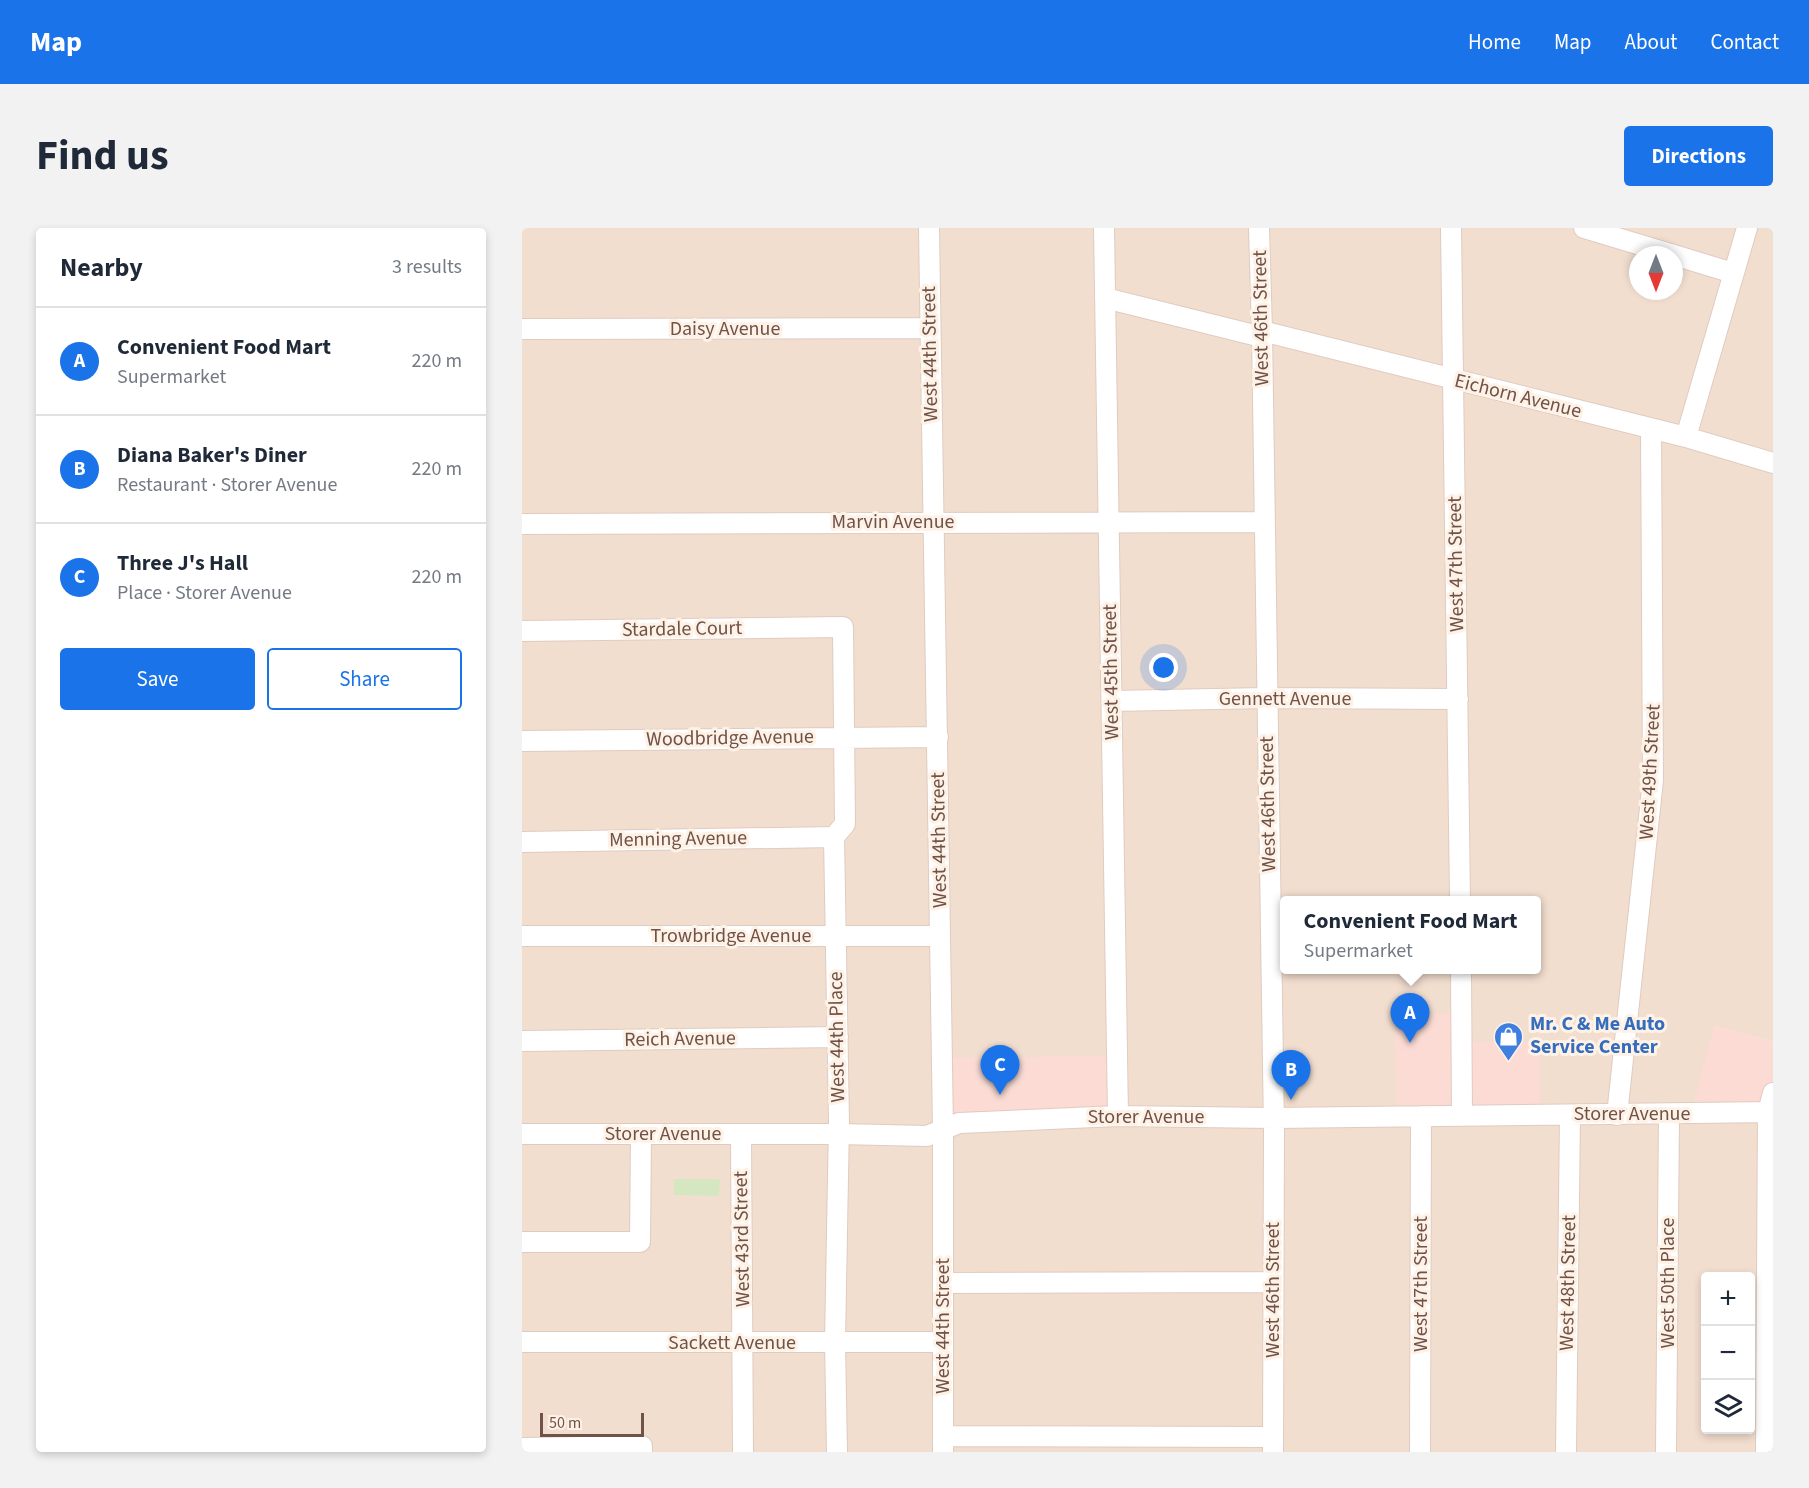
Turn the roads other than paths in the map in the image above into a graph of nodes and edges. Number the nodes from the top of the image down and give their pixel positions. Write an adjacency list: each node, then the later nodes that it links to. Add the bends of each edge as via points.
1 (929, 228): 11 (street, West 44th Street)
2 (1104, 228): 10 (street, West 45th Street)
3 (1259, 228): 13 (street, West 46th Street)
4 (1451, 228): 14 (street, West 47th Street)
5 (1747, 228): 9 (street)
6 (1591, 229): 7 (street)
7 (1645, 246)
8 (1683, 258): 9 (street)
9 (1733, 273): 16 (street)
10 (1106, 298): 13 (street, Eichorn Avenue); 19 (street, West 45th Street)
11 (929, 328): 12 (street, Daisy Avenue); 18 (street, West 44th Street)
12 (522, 329)
13 (1262, 334): 14 (street, Eichorn Avenue); 20 (street, West 46th Street)
14 (1452, 379): 15 (street, Eichorn Avenue); 25 (street, West 47th Street)
15 (1651, 429): 16 (street, Eichorn Avenue); 43 (street, West 49th Street, via 1654,768)
16 (1686, 437): 17 (street, Eichorn Avenue)
17 (1773, 463)
18 (933, 522): 19 (street, Marvin Avenue); 21 (street, Marvin Avenue); 28 (street, West 44th Street)
19 (1108, 522): 20 (street, Marvin Avenue); 26 (street, West 45th Street)
20 (1264, 522): 24 (street, West 46th Street)
21 (522, 524)
22 (843, 627): 23 (street, Stardale Court); 27 (street, West 44th Place)
23 (522, 631)
24 (1266, 698): 25 (street, Gennett Avenue); 26 (street, Gennett Avenue); 47 (street, West 46th Street)
25 (1458, 699): 32 (street, West 47th Street)
26 (1112, 701): 45 (street, West 45th Street)
27 (845, 737): 28 (street, Woodbridge Avenue); 29 (street, Woodbridge Avenue); 30 (street, West 44th Place, via 845,824)
28 (938, 737): 35 (street, West 44th Street)
29 (522, 741)
30 (834, 837): 31 (street, Menning Avenue); 34 (street, West 44th Place)
31 (522, 842)
32 (1460, 896)
33 (522, 936): 34 (street, Trowbridge Avenue)
34 (835, 936): 35 (street, Trowbridge Avenue); 37 (street, West 44th Place)
35 (940, 936): 48 (street, West 44th Street)
36 (1461, 974): 41 (street)
37 (838, 1037): 38 (street, Reich Avenue); 52 (street, West 44th Place)
38 (522, 1041)
39 (1773, 1093): 40 (street)
40 (1770, 1112): 44 (street, Storer Avenue); 69 (street)
41 (1462, 1114): 42 (street, Storer Avenue); 46 (street, Storer Avenue)
42 (1570, 1114): 43 (street, Storer Avenue); 67 (street, West 48th Street)
43 (1617, 1114): 44 (street, Storer Avenue)
44 (1669, 1114): 68 (street, West 50th Place)
45 (1118, 1116): 47 (street, Storer Avenue); 48 (street, Storer Avenue, via 959,1123)
46 (1421, 1116): 47 (street, Storer Avenue); 66 (street, West 47th Street)
47 (1274, 1118): 54 (street, West 46th Street)
48 (943, 1129): 52 (street, Storer Avenue, via 927,1136); 55 (street, West 44th Street)
49 (522, 1134): 50 (street, Storer Avenue)
50 (641, 1134): 51 (street, Storer Avenue); 53 (street, via 640,1242)
51 (741, 1134): 52 (street, Storer Avenue); 59 (street, West 43rd Street)
52 (838, 1134): 57 (street, West 44th Place)
53 (522, 1242)
54 (1274, 1282): 55 (street); 61 (street, West 46th Street)
55 (943, 1283): 58 (street, West 44th Street)
56 (522, 1342): 59 (street, Sackett Avenue)
57 (836, 1342): 58 (street, Sackett Avenue); 59 (street, Sackett Avenue); 65 (street, West 44th Place)
58 (942, 1342): 60 (street, West 44th Street)
59 (744, 1343): 64 (street, West 43rd Street)
60 (943, 1444): 61 (street)
61 (1273, 1444)
62 (522, 1449): 63 (street)
63 (642, 1449)
64 (743, 1452)
65 (837, 1452)
66 (1420, 1452)
67 (1566, 1452)
68 (1666, 1452)
69 (1766, 1452)

